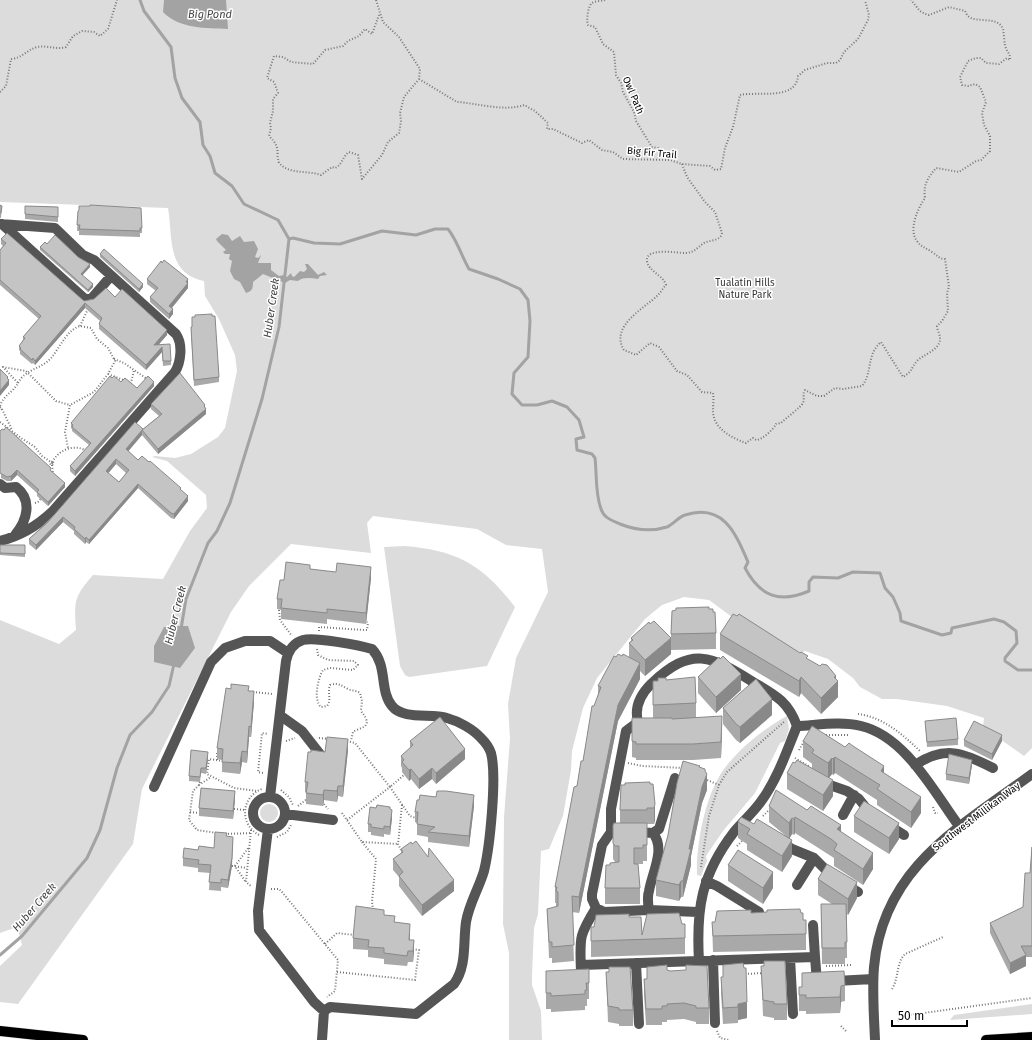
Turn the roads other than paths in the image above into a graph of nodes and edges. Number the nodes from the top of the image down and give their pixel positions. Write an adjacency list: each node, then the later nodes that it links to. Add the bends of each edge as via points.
1 (1, 224): 2 (street, via 55,228 83,255 94,260); 2 (street, via 84,299 89,300)
2 (111, 276): 4 (street, via 178,337 179,366 41,522)
3 (0, 484): 4 (street, via 5,488 16,487 24,494 25,519)
4 (14, 537): 5 (street)
5 (0, 541)
6 (288, 653): 9 (street); 21 (street, via 270,641 245,641 225,648 212,662); 54 (street, via 296,644 308,640 372,649 382,665 387,696 392,706 404,713 446,718 462,725 480,736 487,744 492,759 488,849 479,886 468,911 458,979 416,1014 336,1006)
7 (755, 683): 8 (street); 10 (street, via 714,660 679,662 667,669 646,690 638,704); 11 (street, via 783,701 792,712)
8 (747, 693)
9 (281, 716): 13 (street, via 302,731); 22 (street, via 274,750)
10 (638, 722): 12 (street); 31 (street, via 626,731 610,815)
11 (797, 726): 14 (street); 16 (street, via 863,726 890,739)
12 (647, 727)
13 (320, 754)
14 (783, 760): 15 (street); 27 (street, via 766,794)
15 (794, 762)
16 (915, 765): 17 (street, via 931,756 955,753 968,755); 29 (street)
17 (993, 768)
18 (1032, 774): 29 (street, Southwest Millikan Way)
19 (812, 777): 23 (street)
20 (675, 778): 32 (street, via 661,827)
21 (154, 787)
22 (275, 791): 24 (street, via 277,799); 30 (street, via 257,802 253,812 256,822)
23 (854, 795): 25 (street); 33 (street, via 860,799 870,814)
24 (291, 812): 26 (street); 30 (street, via 280,825)
25 (843, 815)
26 (334, 816)
27 (747, 818): 28 (street); 36 (street, via 723,846)
28 (756, 824)
29 (959, 826): 51 (street, Southwest Millikan Way, via 927,853 909,874 894,899 883,924)
30 (267, 832): 54 (street, via 257,922 259,930 314,1002)
31 (611, 832): 32 (street); 39 (street, via 602,845 592,894)
32 (653, 832): 40 (street, via 659,847 648,894)
33 (904, 835)
34 (774, 837): 35 (street, via 792,849)
35 (814, 858): 37 (street); 38 (street, via 832,876)
36 (706, 881): 41 (street); 42 (street)
37 (797, 885)
38 (858, 892)
39 (596, 908): 40 (street, via 604,912); 49 (street, via 580,938)
40 (649, 910): 41 (street)
41 (698, 912): 47 (street)
42 (760, 912)
43 (813, 924): 44 (street)
44 (815, 956): 45 (street); 52 (street)
45 (790, 958): 46 (street); 53 (street)
46 (713, 960): 47 (street); 56 (street)
47 (699, 961): 48 (street)
48 (636, 963): 49 (street); 57 (street)
49 (581, 965): 50 (street, via 582,979)
50 (574, 979)
51 (873, 979): 52 (street); 62 (street, Southwest Millikan Way)
52 (817, 982): 53 (street)
53 (791, 984): 55 (street)
54 (324, 1011): 61 (street)
55 (793, 1014)
56 (715, 1023)
57 (639, 1024)
58 (0, 1031): 60 (main road)
59 (1032, 1037): 63 (main road)
60 (83, 1040)
61 (322, 1040)
62 (875, 1040)
63 (986, 1040)

